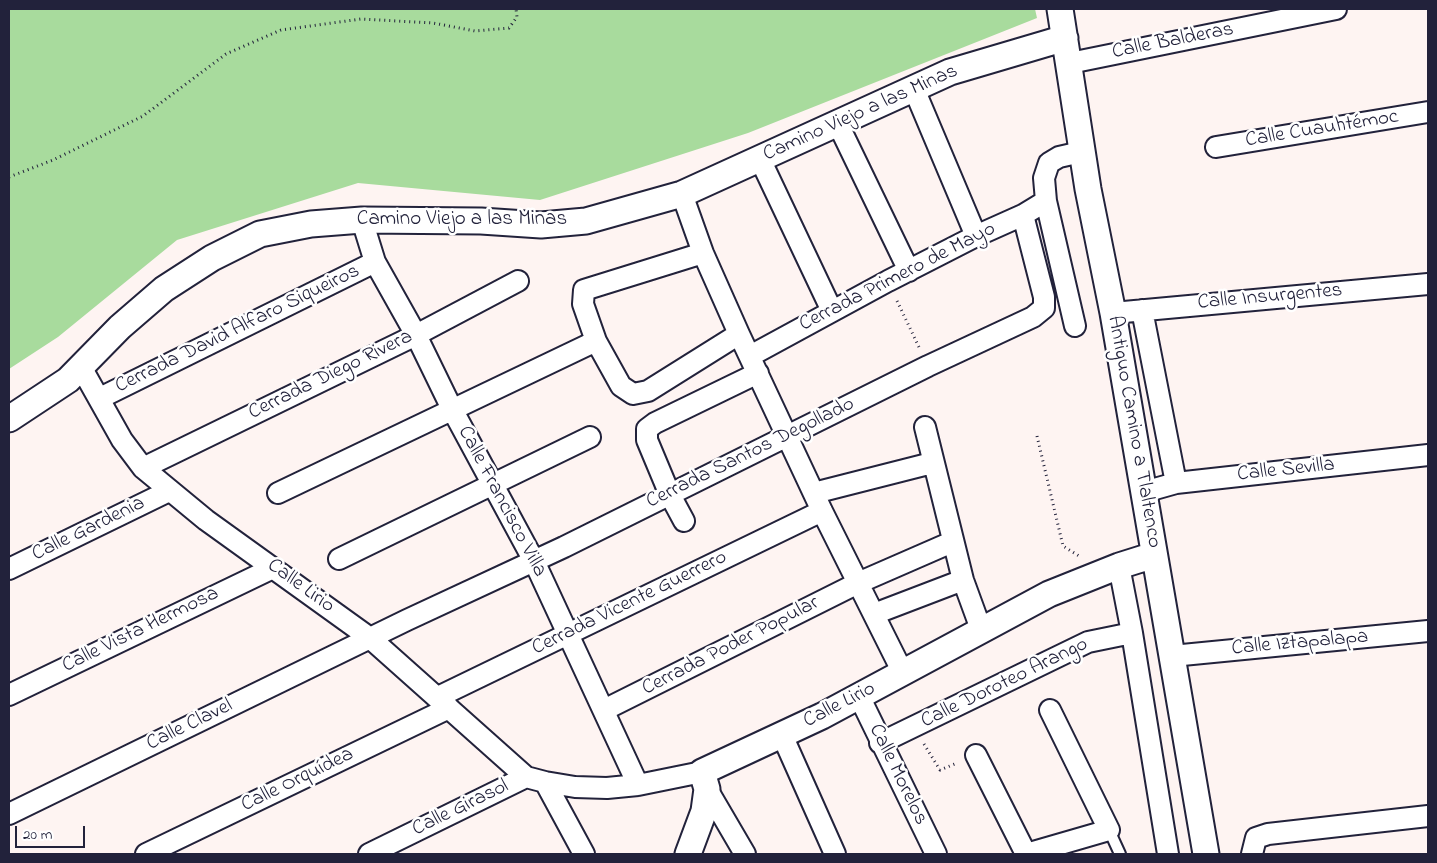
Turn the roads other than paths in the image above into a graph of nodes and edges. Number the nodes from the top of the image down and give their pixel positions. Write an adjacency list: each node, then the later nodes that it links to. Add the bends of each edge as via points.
1 (1060, 9): 3 (street, Antiguo Camino a Tlaltenco)
2 (1336, 9): 4 (street, Calle Balderas)
3 (1065, 38): 4 (street, Antiguo Camino a Tlaltenco); 5 (street, Camino Viejo a las Minas, via 950,72)
4 (1070, 63): 9 (street, Antiguo Camino a Tlaltenco)
5 (914, 89): 7 (street, Camino Viejo a las Minas); 15 (street)
6 (1428, 112): 8 (street, Calle Cuauhtémoc)
7 (838, 124): 10 (street, Camino Viejo a las Minas); 18 (street)
8 (1216, 147)
9 (1081, 152): 12 (street, via 1059,156 1049,163 1044,178); 23 (street, Antiguo Camino a Tlaltenco)
10 (760, 159): 11 (street, Camino Viejo a las Minas); 22 (street)
11 (682, 194): 14 (street, Camino Viejo a las Minas, via 586,221 541,225); 16 (street)
12 (1046, 201): 13 (street, Cerrada Primero de Mayo); 24 (street)
13 (1023, 215): 15 (street, Cerrada Primero de Mayo); 34 (street, Cerrada Santos Degollado, via 1044,308 1033,317)
14 (362, 220): 17 (street, Calle Francisco Villa); 29 (street, Camino Viejo a las Minas, via 311,224 260,234 212,258 164,289)
15 (976, 236): 18 (street, Cerrada Primero de Mayo)
16 (703, 253): 25 (street); 27 (street, via 584,290 583,304)
17 (376, 262): 26 (street, Calle Francisco Villa); 30 (street, Cerrada David Alfaro Siqueiros)
18 (909, 271): 22 (street, Cerrada Primero de Mayo)
19 (518, 281): 26 (street, Cerrada Diego Rivera)
20 (1428, 284): 21 (street, Calle Insurgentes)
21 (1142, 310): 23 (street, Calle Insurgentes); 39 (street)
22 (832, 311): 28 (street, Cerrada Primero de Mayo)
23 (1112, 313): 42 (street, Antiguo Camino a Tlaltenco)
24 (1075, 326)
25 (739, 334): 27 (street, via 648,392 633,394 621,386); 28 (street)
26 (416, 335): 31 (street, Calle Francisco Villa); 38 (street, Cerrada Diego Rivera)
27 (596, 341): 31 (street)
28 (754, 364): 34 (street); 44 (street, Cerrada Primero de Mayo, via 647,429 646,440)
29 (81, 367): 30 (street, Calle Lirio); 32 (street, Camino Viejo a las Minas, via 68,380)
30 (100, 398): 38 (street, Calle Lirio, via 122,440)
31 (452, 409): 40 (street, Calle Francisco Villa); 43 (street)
32 (9, 419)
33 (925, 428): 37 (street)
34 (788, 436): 44 (street, Cerrada Santos Degollado); 45 (street)
35 (590, 437): 40 (street)
36 (1428, 455): 39 (street, Calle Sevilla)
37 (932, 463): 45 (street, Cerrada Vicente Guerrero); 47 (street)
38 (143, 468): 41 (street, Calle Lirio)
39 (1176, 483): 42 (street, Calle Sevilla)
40 (492, 485): 49 (street); 50 (street, Calle Francisco Villa)
41 (169, 491): 52 (street, Calle Lirio); 53 (street, Calle Gardenia)
42 (1144, 492): 48 (street, Antiguo Camino a Tlaltenco)
43 (278, 493)
44 (670, 495): 46 (street); 50 (street, Cerrada Santos Degollado)
45 (818, 502): 55 (street); 60 (street, Cerrada Vicente Guerrero)
46 (684, 520)
47 (952, 542): 54 (street); 55 (street, Cerrada Poder Popular)
48 (1154, 555): 51 (street, Calle Lirio); 62 (street, Antiguo Camino a Tlaltenco)
49 (339, 559)
50 (534, 562): 60 (street, Calle Francisco Villa); 61 (street, Cerrada Santos Degollado)
51 (1119, 566): 57 (street, Calle Lirio, via 1049,594); 59 (street)
52 (273, 568): 61 (street, Calle Lirio); 64 (street, Calle Vista Hermosa)
53 (9, 570)
54 (963, 580): 56 (street); 57 (street)
55 (858, 583): 56 (street); 67 (street, Cerrada Poder Popular)
56 (874, 614): 63 (street)
57 (982, 632): 63 (street, Calle Lirio)
58 (1428, 632): 62 (street, Calle Iztapalapa)
59 (1132, 633): 70 (street, Calle Doroteo Arango, via 1088,642); 88 (street)
60 (570, 635): 66 (street, Cerrada Vicente Guerrero); 67 (street, Calle Francisco Villa)
61 (370, 638): 66 (street, Calle Lirio); 76 (street, Calle Clavel)
62 (1172, 656): 89 (street, Antiguo Camino a Tlaltenco)
63 (903, 673): 65 (street, Calle Lirio)
64 (9, 695)
65 (859, 696): 69 (street, Calle Lirio); 70 (street, Calle Morelos)
66 (443, 702): 72 (street, Calle Lirio); 79 (street, Calle Orquídea)
67 (604, 710): 75 (street, Calle Francisco Villa)
68 (1050, 710): 78 (street)
69 (782, 736): 73 (street, Calle Lirio); 84 (street)
70 (880, 743): 85 (street, Calle Morelos)
71 (976, 755): 86 (street)
72 (526, 777): 74 (street, Calle Lirio); 80 (street, Calle Girasol)
73 (704, 780): 75 (street, Calle Lirio); 82 (street, via 704,811); 83 (street)
74 (545, 782): 75 (street, Calle Lirio, via 575,787); 81 (street)
75 (638, 785)
76 (9, 814)
77 (1428, 816): 90 (street, via 1268,834 1256,838)
78 (1109, 830): 86 (street); 87 (lane)
79 (146, 854)
80 (369, 854)
81 (584, 854)
82 (688, 854)
83 (745, 854)
84 (836, 854)
85 (936, 854)
86 (1026, 854)
87 (1120, 854)
88 (1168, 854)
89 (1206, 854)
90 (1252, 854)

